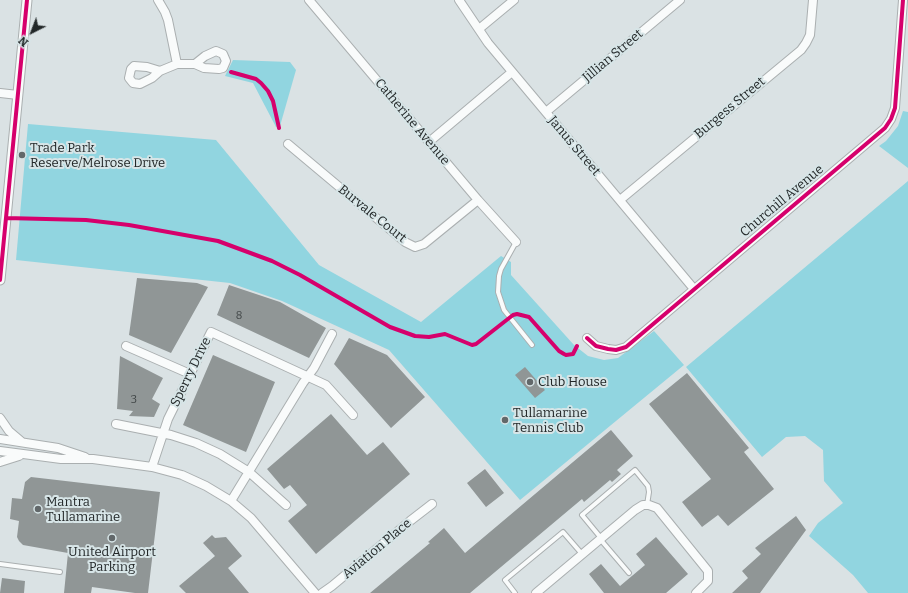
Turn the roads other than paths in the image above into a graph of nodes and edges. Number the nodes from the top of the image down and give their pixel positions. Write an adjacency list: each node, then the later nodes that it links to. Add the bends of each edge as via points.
1 (27, 0): 15 (street)
2 (158, 0): 10 (street, via 168,20)
3 (310, 0): 17 (street, Catherine Avenue)
4 (459, 0): 9 (street, Janus Street)
5 (514, 0): 9 (street)
6 (680, 0): 16 (street, Jillian Street)
7 (813, 0): 20 (street, Burgess Street, via 810,36 801,50)
8 (903, 0): 23 (street, Churchill Avenue, via 896,100 888,123)
9 (479, 29): 13 (street, Janus Street)
10 (177, 64): 11 (street); 12 (street)
11 (195, 64)
12 (160, 71)
13 (512, 72): 16 (street, Janus Street); 17 (street)
14 (0, 93): 15 (street)
15 (18, 95): 22 (street)
16 (546, 112): 20 (street, Janus Street)
17 (429, 142): 19 (street, Catherine Avenue)
18 (288, 144): 19 (street, Burvale Court, via 414,247 424,244)
19 (478, 200): 21 (street, Catherine Avenue)
20 (620, 200): 23 (street, Janus Street)
21 (516, 242): 26 (lane, via 501,269 498,292 504,310)
22 (0, 280)
23 (694, 289): 25 (street, Churchill Avenue, via 626,347 608,349 596,346)
24 (332, 334): 29 (street)
25 (587, 338)
26 (532, 345)
27 (126, 346): 28 (street)
28 (190, 374): 29 (street, Sperry Drive, via 211,332); 33 (street, Sperry Drive)
29 (308, 376): 30 (street, Sperry Drive, via 326,385); 41 (street)
30 (352, 415)
31 (0, 418): 35 (street, via 13,436)
32 (116, 424): 33 (street)
33 (163, 433): 40 (street, Sperry Drive); 41 (street, via 196,443)
34 (0, 439): 35 (street)
35 (24, 443): 38 (street, via 58,448)
36 (0, 451): 37 (street)
37 (24, 454): 38 (street, via 61,459); 39 (street)
38 (93, 459): 40 (street)
39 (0, 462)
40 (152, 467): 42 (street, via 182,475)
41 (249, 472): 42 (street); 44 (street)
42 (231, 501): 51 (street, via 251,518)
43 (432, 504): 52 (street, Aviation Place)
44 (286, 505)
45 (647, 505): 46 (street, via 635,510); 46 (lane, via 648,486 635,470 582,515); 55 (street, via 658,508 705,565 708,581)
46 (601, 539): 47 (street); 50 (lane)
47 (582, 554): 53 (lane, via 563,532 505,580); 54 (street)
48 (0, 564): 49 (lane)
49 (60, 572)
50 (629, 573)
51 (315, 593)
52 (322, 593)
53 (515, 593)
54 (536, 593)
55 (696, 593)

